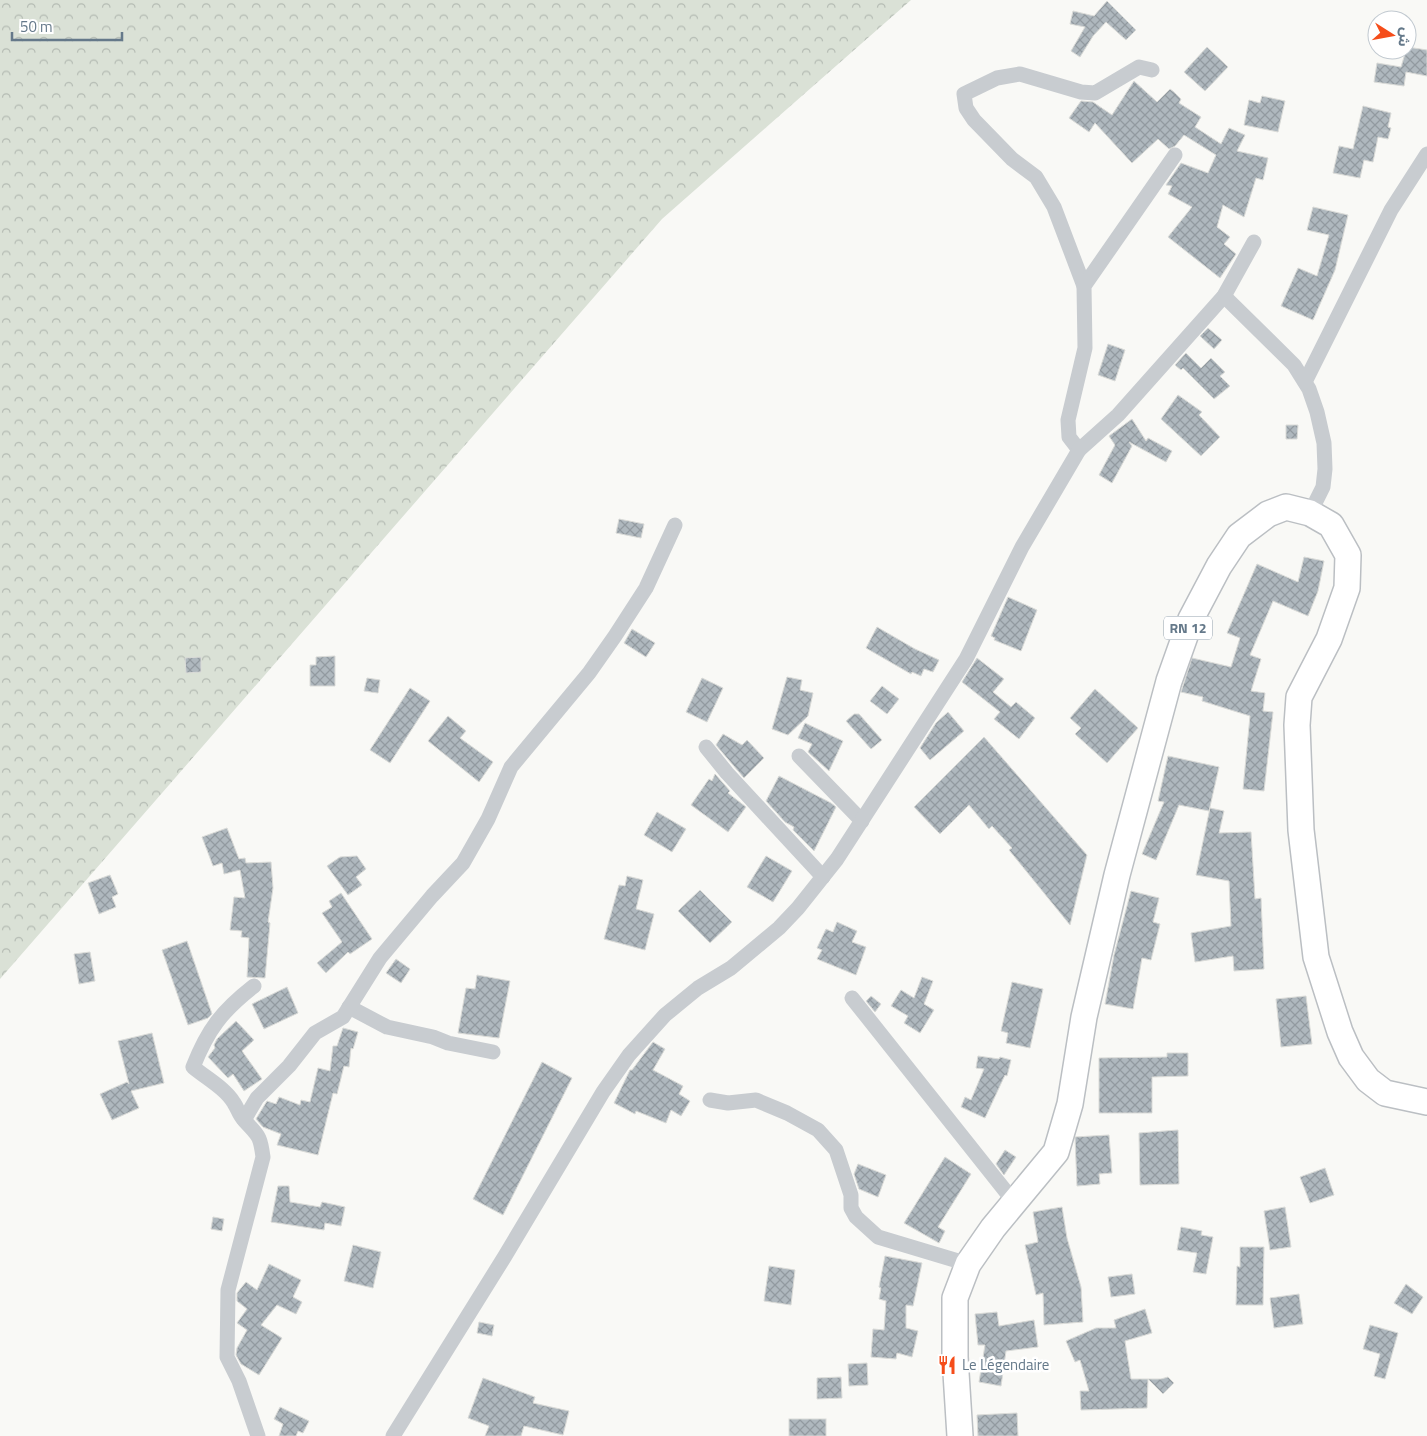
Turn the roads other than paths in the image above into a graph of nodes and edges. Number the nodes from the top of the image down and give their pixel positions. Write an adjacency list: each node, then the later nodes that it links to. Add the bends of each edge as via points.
1 (1152, 70): 5 (street, via 1139,67 1095,93 1020,74 997,78 964,94 966,108 974,120 1012,159 1036,177 1054,207)
2 (1427, 154): 7 (street, via 1392,210)
3 (1175, 156): 5 (street)
4 (1254, 242): 6 (street)
5 (1084, 286): 8 (street, via 1085,348 1068,420 1069,437)
6 (1224, 296): 7 (street, via 1294,365); 8 (street, via 1118,414)
7 (1305, 382): 9 (street, via 1317,412 1324,443 1325,469 1323,487)
8 (1079, 450): 13 (street, via 1022,547 966,659)
9 (1310, 513): 20 (main road, RN 12, via 1331,525 1348,555 1348,588 1329,639 1299,697 1301,830 1316,957 1340,1032 1351,1057 1368,1080 1385,1093); 22 (main road, RN 12, via 1286,507 1268,514 1239,536 1191,619 1168,681 1118,875 1084,1018 1070,1104 1056,1152)
10 (675, 525): 17 (street, via 646,588 615,636 589,673 511,767 463,864 380,958)
11 (706, 747): 14 (street)
12 (799, 756): 13 (street)
13 (862, 821): 14 (street)
14 (823, 877): 25 (street, via 780,928 665,1015 629,1055 603,1092)
15 (254, 986): 21 (street, via 222,1013 210,1028 193,1067 234,1102)
16 (852, 998): 22 (street)
17 (349, 1007): 18 (street, via 387,1027); 21 (street, via 343,1017 315,1033 289,1066 257,1098)
18 (493, 1052)
19 (710, 1100): 23 (street, via 728,1103 756,1100 818,1130 836,1150 856,1217 878,1237)
20 (1427, 1102)
21 (244, 1120): 24 (street, via 257,1132 263,1157 228,1290 227,1357)
22 (1015, 1203): 23 (main road, RN 12)
23 (968, 1264): 26 (main road, RN 12, via 955,1298)
24 (258, 1436)
25 (393, 1436)
26 (960, 1436)

